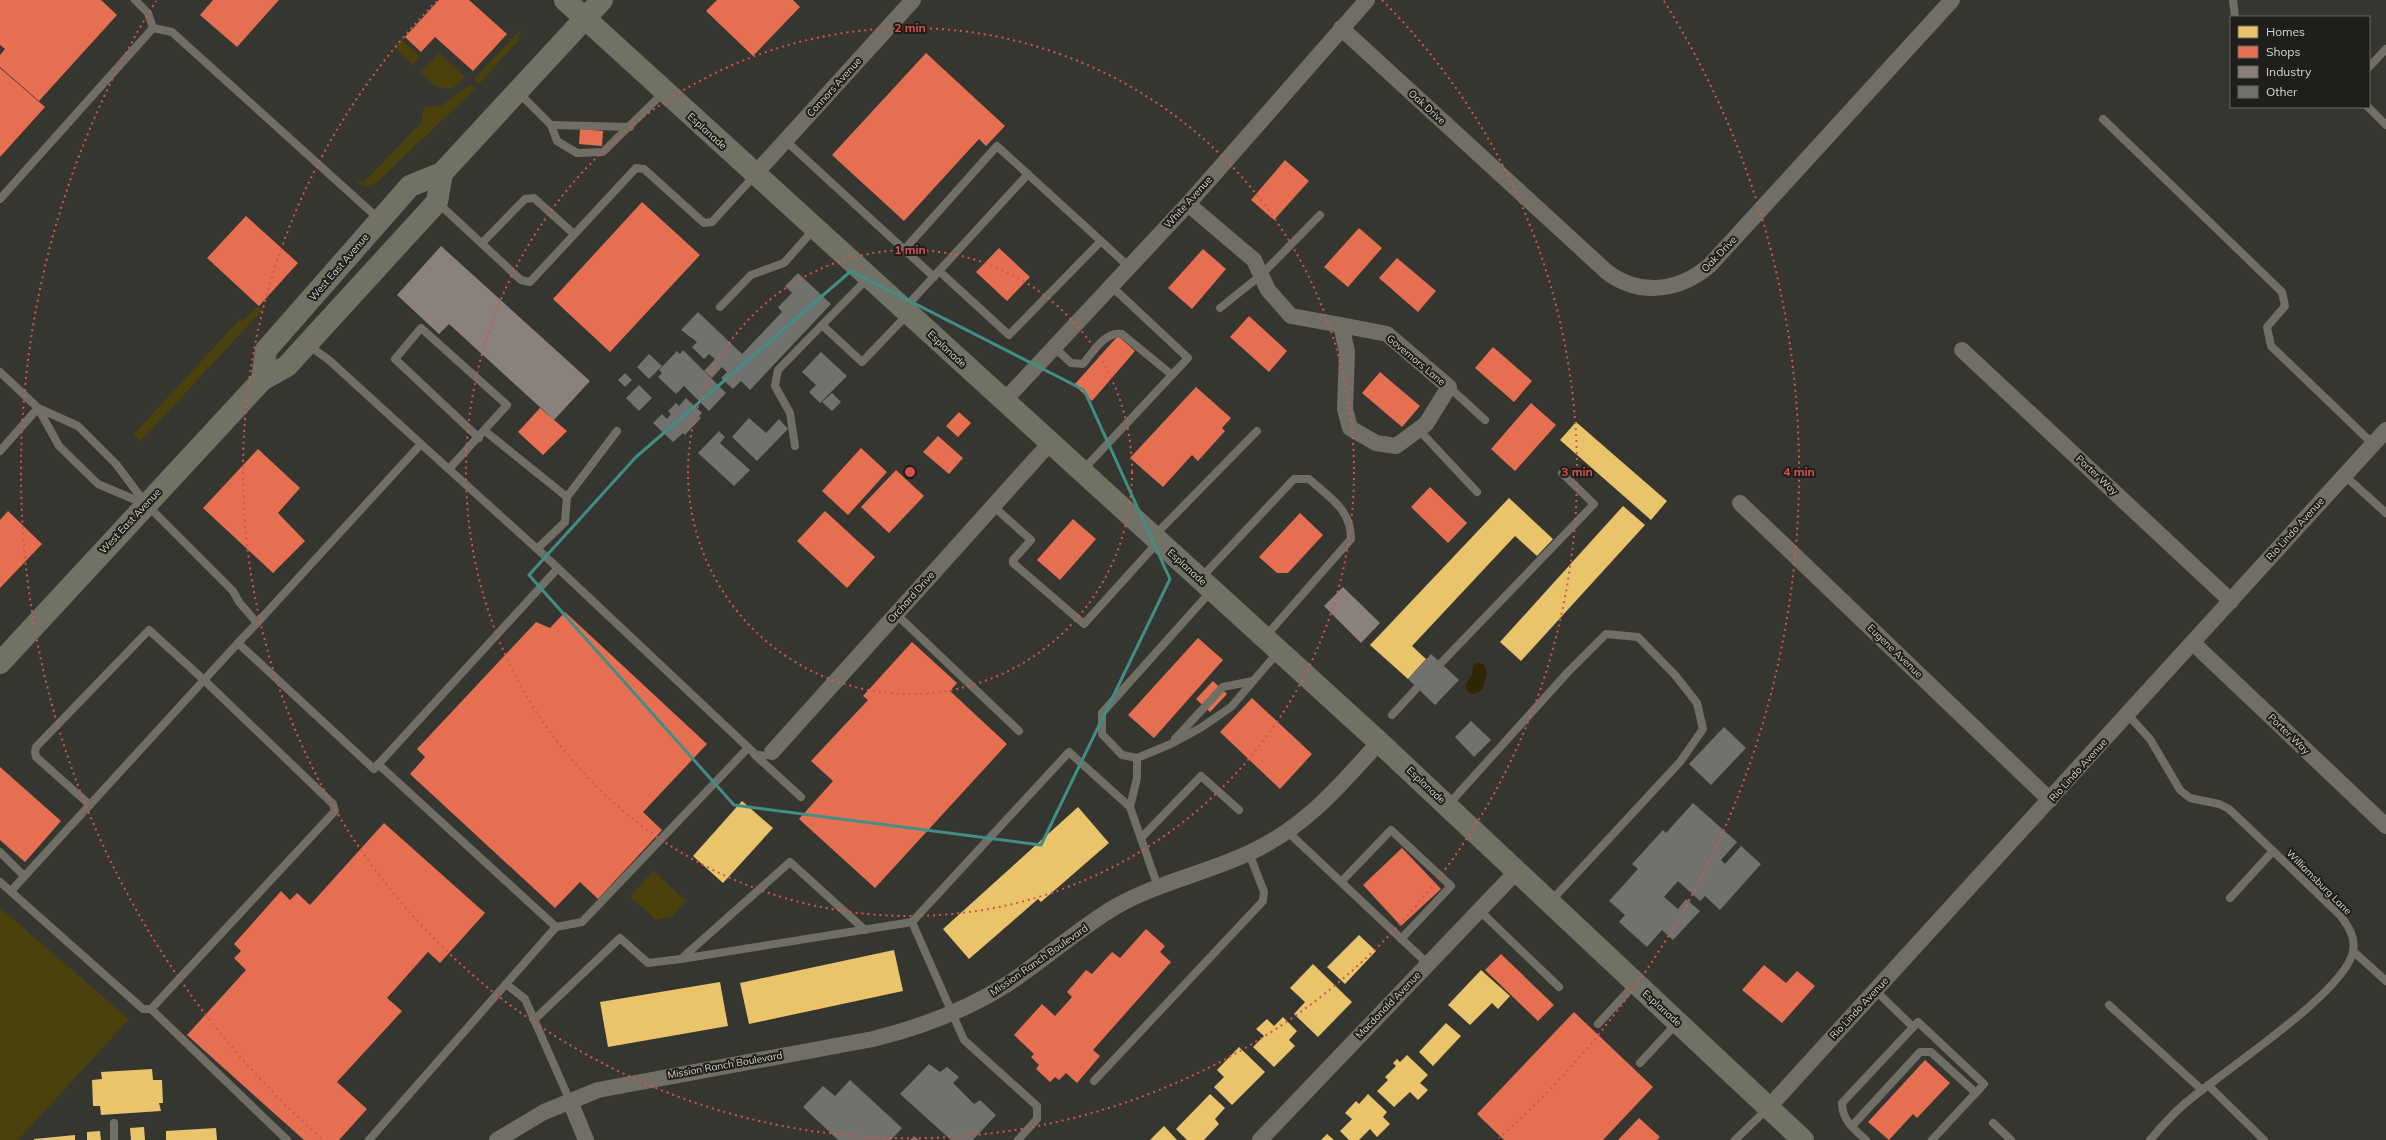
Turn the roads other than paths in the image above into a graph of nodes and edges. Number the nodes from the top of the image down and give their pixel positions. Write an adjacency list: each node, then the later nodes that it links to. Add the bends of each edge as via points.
1 (135, 0): 10 (lane, via 148,13)
2 (565, 0): 9 (main road, Esplanade)
3 (602, 0): 9 (main road, West East Avenue)
4 (913, 0): 21 (street, Connors Avenue)
5 (1367, 0): 11 (street, White Avenue)
6 (1952, 0): 11 (street, Oak Drive, via 1710,265 1687,281 1659,288 1632,285 1618,280 1607,272)
7 (2233, 0): 8 (lane)
8 (2235, 16)
9 (585, 18): 14 (main road, West East Avenue); 15 (main road, Esplanade)
10 (153, 28): 25 (lane); 29 (lane, via 172,32)
11 (1341, 28): 27 (street, White Avenue)
12 (2386, 49): 13 (lane)
13 (2370, 66)
14 (517, 92): 18 (lane); 22 (main road, West East Avenue)
15 (665, 92): 20 (lane); 23 (main road, Esplanade)
16 (2368, 108): 19 (lane)
17 (2102, 119): 63 (lane, via 2282,292 2284,306 2267,327 2271,346)
18 (551, 125): 20 (lane); 20 (lane, via 557,141 577,153 603,152)
19 (2386, 125)
20 (630, 126)
21 (786, 141): 23 (street, Connors Avenue); 34 (lane)
22 (442, 174): 26 (main road); 29 (main road, West East Avenue, via 410,186)
23 (755, 174): 30 (main road, Esplanade); 31 (lane, via 712,222 704,223 644,169 636,168)
24 (1028, 174): 32 (lane); 34 (lane, via 997,146); 36 (lane)
25 (0, 199)
26 (437, 202): 33 (lane); 45 (main road, West East Avenue)
27 (1188, 204): 35 (street, White Avenue); 37 (street, Governors Lane, via 1254,260)
28 (1320, 215): 37 (lane)
29 (380, 220): 50 (main road, West East Avenue, via 266,350)
30 (815, 228): 38 (main road, Esplanade); 40 (lane, via 784,263 751,274)
31 (574, 234): 33 (lane, via 534,198 525,199); 33 (lane, via 530,282 521,280)
32 (1101, 241): 35 (lane); 36 (lane, via 1012,334 1006,334)
33 (482, 244)
34 (904, 250): 36 (lane)
35 (1128, 266): 39 (street, White Avenue)
36 (936, 274): 42 (lane)
37 (1261, 275): 41 (lane); 44 (street, Governors Lane, via 1268,290 1291,316)
38 (869, 277): 42 (main road, Esplanade); 43 (lane)
39 (1110, 286): 46 (street, White Avenue); 49 (lane, via 1188,358)
40 (720, 307)
41 (1220, 308)
42 (906, 311): 43 (lane, via 862,362); 52 (main road, Esplanade)
43 (822, 325): 64 (lane, via 778,370 775,386 790,413)
44 (1341, 325): 51 (street, Governors Lane, via 1388,334); 55 (street, Governors Lane, via 1347,352 1345,409 1350,428 1376,443 1396,446)
45 (306, 344): 50 (main road, West East Avenue, via 287,366); 62 (lane, via 329,360)
46 (1054, 347): 49 (lane, via 1071,363 1082,364 1108,337 1115,333 1122,334); 52 (street, White Avenue)
47 (1962, 350): 80 (street, Porter Way)
48 (0, 372): 53 (lane)
49 (1172, 375): 67 (lane)
50 (262, 380): 73 (main road, West East Avenue)
51 (1449, 387): 54 (lane); 55 (street, Governors Lane, via 1426,424)
52 (1004, 401): 61 (main road, Esplanade)
53 (38, 408): 65 (lane); 73 (lane, via 78,426 116,464); 73 (lane, via 59,446 98,484)
54 (1485, 420)
55 (1419, 430): 70 (lane)
56 (2386, 430): 63 (street, Rio Lindo Avenue)
57 (486, 431): 60 (lane); 60 (lane, via 507,405 421,328 395,359); 71 (lane)
58 (617, 431): 71 (lane)
59 (1257, 431): 76 (lane)
60 (480, 438): 66 (lane)
61 (1050, 443): 67 (main road, Esplanade); 74 (street, Orchard Drive)
62 (421, 444): 66 (lane); 82 (lane)
63 (2373, 444): 69 (street, Rio Lindo Avenue)
64 (795, 446)
65 (0, 451)
66 (449, 469): 77 (lane)
67 (1082, 471): 76 (main road, Esplanade)
68 (1562, 473): 87 (lane, via 1594,504)
69 (2344, 475): 75 (lane); 80 (street, Rio Lindo Avenue)
70 (1477, 492)
71 (567, 497): 77 (lane, via 565,522)
72 (1740, 503): 102 (street, Eugene Avenue)
73 (146, 504): 82 (lane, via 223,580); 86 (main road, West East Avenue)
74 (993, 506): 76 (lane, via 1031,540 1013,563 1084,624); 81 (street, Orchard Drive)
75 (2386, 513)
76 (1156, 539): 79 (main road, Esplanade)
77 (537, 549): 78 (lane)
78 (558, 568): 96 (lane); 100 (lane)
79 (1206, 584): 85 (main road, Esplanade); 85 (lane, via 1294,479 1309,479 1345,512 1351,525 1351,539); 99 (lane, via 1102,714 1102,734 1122,755)
80 (2231, 601): 83 (street, Rio Lindo Avenue)
81 (896, 614): 93 (lane); 97 (street, Orchard Drive)
82 (257, 623): 84 (lane)
83 (2193, 643): 92 (street, Rio Lindo Avenue); 107 (street, Porter Way)
84 (238, 644): 88 (lane); 100 (lane, via 374,769)
85 (1272, 644): 89 (lane); 94 (main road, Esplanade)
86 (0, 663)
87 (1441, 663)
88 (204, 680): 103 (lane); 103 (lane, via 149,630 144,632 36,747 36,757); 135 (lane, via 333,804 335,811)
89 (1253, 681): 95 (lane, via 1231,707); 95 (lane, via 1223,687)
90 (1417, 688): 91 (lane)
91 (1392, 715)
92 (2128, 715): 102 (street, Rio Lindo Avenue); 110 (lane, Williamsburg Lane, via 2150,739 2180,790 2190,798 2219,804 2229,809)
93 (1019, 731)
94 (1379, 742): 104 (main road, Esplanade); 108 (street, Mission Ranch Boulevard, via 1332,794)
95 (1171, 744): 99 (lane)
96 (748, 748): 98 (lane); 123 (lane, via 582,922)
97 (772, 752): 98 (lane, via 764,756)
98 (755, 754): 101 (lane)
99 (1137, 758): 105 (lane, via 1137,778)
100 (378, 764): 123 (lane)
101 (801, 797)
102 (2050, 800): 133 (street, Rio Lindo Avenue)
103 (90, 805): 114 (lane)
104 (1447, 805): 113 (main road, Esplanade); 120 (lane, via 1606,634 1638,637 1675,675 1697,703 1703,729 1680,762)
105 (1130, 807): 109 (lane); 122 (lane, via 1069,752)
106 (1239, 810): 109 (lane, via 1201,776)
107 (2386, 826)
108 (1288, 832): 112 (street, Mission Ranch Boulevard); 116 (lane)
109 (1141, 838): 117 (lane)
110 (2273, 851): 119 (lane); 126 (lane, Williamsburg Lane, via 2344,920 2352,933)
111 (0, 852): 114 (lane)
112 (1249, 853): 117 (street, Mission Ranch Boulevard); 142 (lane, via 1264,892 1263,901)
113 (1517, 870): 120 (main road, Esplanade); 121 (street, Macdonald Avenue)
114 (24, 876): 118 (lane)
115 (0, 882): 118 (lane)
116 (1342, 882): 125 (lane); 125 (lane, via 1391,830 1451,886)
117 (1158, 888): 136 (street, Mission Ranch Boulevard, via 1116,906 1010,982)
118 (11, 891): 135 (lane, via 142,1009)
119 (2230, 898)
120 (1550, 902): 131 (main road, Esplanade)
121 (1479, 910): 128 (street, Macdonald Avenue); 132 (lane)
122 (912, 922): 124 (lane); 136 (lane)
123 (556, 927): 130 (lane)
124 (865, 930): 127 (lane); 127 (lane, via 790,862)
125 (1401, 938): 128 (lane)
126 (2354, 951): 129 (lane); 143 (lane, via 2345,969 2320,998)
127 (680, 958): 137 (lane, via 648,963 620,938)
128 (1428, 964): 156 (street, Macdonald Avenue)
129 (2386, 981)
130 (506, 984): 137 (lane, via 524,999); 152 (lane)
131 (1635, 984): 138 (main road, Esplanade); 139 (lane)
132 (1559, 986)
133 (1875, 990): 140 (lane); 146 (street, Rio Lindo Avenue)
134 (2109, 1005): 143 (lane)
135 (151, 1009): 151 (lane)
136 (952, 1014): 145 (street, Mission Ranch Boulevard, via 889,1035 628,1083 598,1090); 155 (lane, via 964,1040 1037,1106 1037,1119)
137 (534, 1020): 145 (lane)
138 (1678, 1022): 141 (lane); 146 (main road, Esplanade)
139 (1598, 1024)
140 (1913, 1027): 144 (lane, via 1918,1022 1984,1084); 149 (lane, via 1842,1103 1842,1113)
141 (1640, 1063)
142 (1094, 1081)
143 (2205, 1088): 162 (lane, via 2175,1113); 163 (lane)
144 (1976, 1093): 149 (lane, via 1931,1052 1920,1052); 160 (lane)
145 (570, 1101): 153 (street, Mission Ranch Boulevard, via 544,1112); 154 (street)
146 (1768, 1108): 157 (lane); 158 (main road, Esplanade)
147 (114, 1123): 150 (lane)
148 (1993, 1123): 161 (lane)
149 (1852, 1126): 159 (lane)
150 (114, 1140)
151 (287, 1140)
152 (369, 1140)
153 (497, 1140)
154 (586, 1140)
155 (1018, 1140)
156 (1260, 1140)
157 (1736, 1140)
158 (1803, 1140)
159 (1866, 1140)
160 (1932, 1140)
161 (2011, 1140)
162 (2150, 1140)
163 (2264, 1140)

